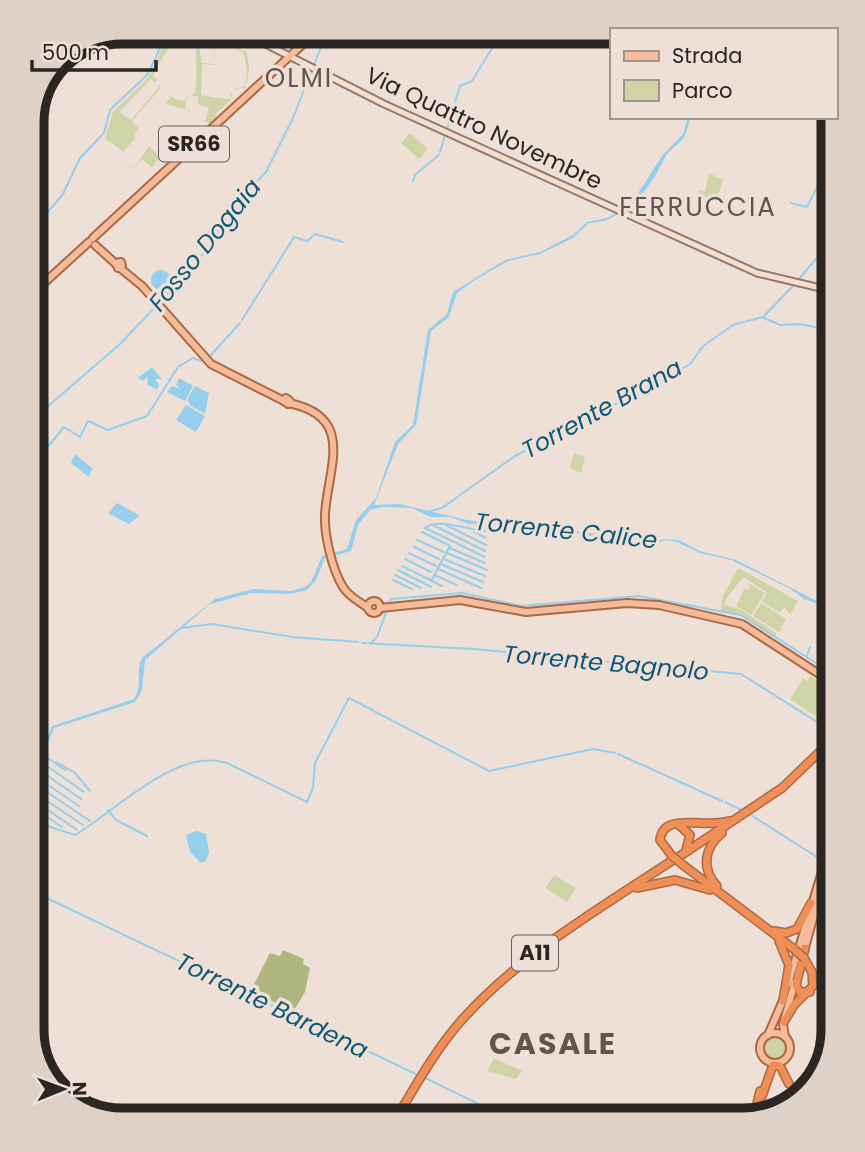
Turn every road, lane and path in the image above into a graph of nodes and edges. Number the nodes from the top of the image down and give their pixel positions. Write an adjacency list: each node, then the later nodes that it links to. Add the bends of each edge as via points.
1 (268, 44): 3 (main road, Via Quattro Novembre)
2 (300, 44): 3 (main road, SR66)
3 (288, 53): 4 (main road, SR66, via 285,61); 6 (main road, Via Quattro Novembre, via 384,104 757,273)
4 (93, 242): 5 (main road, SR66); 7 (main road, via 211,364 318,416 333,436 325,516 329,544 345,590 366,605 375,601 383,607 460,600 521,612 640,603 733,621)
5 (44, 284)
6 (821, 288)
7 (821, 674)
8 (821, 753): 10 (highway, A11)
9 (821, 754): 11 (highway, A11, via 800,777)
10 (751, 809): 12 (highway, via 717,825); 13 (highway, A11)
11 (736, 822): 13 (highway, A11); 19 (highway, via 712,843 706,863 711,880)
12 (671, 823): 13 (highway, via 660,840); 13 (highway, via 682,825 691,835 690,844)
13 (676, 860): 15 (highway); 17 (highway, A11); 28 (highway, A11, via 518,967 460,1023)
14 (821, 873): 18 (main road)
15 (702, 882): 17 (highway, via 663,881); 19 (highway); 19 (highway)
16 (821, 891): 21 (main road)
17 (628, 893): 28 (highway, A11, via 507,980 464,1024)
18 (811, 903): 20 (highway, via 794,931 782,933); 23 (main road)
19 (735, 904): 20 (highway)
20 (764, 926): 22 (highway, bridge, via 804,958 813,976); 23 (highway, via 788,958)
21 (805, 948): 22 (highway, via 796,985 800,992); 24 (main road)
22 (810, 991): 24 (highway)
23 (783, 1001): 25 (main road)
24 (784, 1022): 26 (main road)
25 (768, 1035): 26 (main road); 27 (main road, via 759,1048)
26 (785, 1037): 27 (main road, via 789,1053 784,1060)
27 (768, 1061): 30 (highway); 31 (highway)
28 (422, 1078): 33 (highway, A11)
29 (789, 1084): 30 (highway, via 780,1066 773,1065)
30 (762, 1096): 32 (highway)
31 (757, 1107)
32 (758, 1107)
33 (404, 1108)

